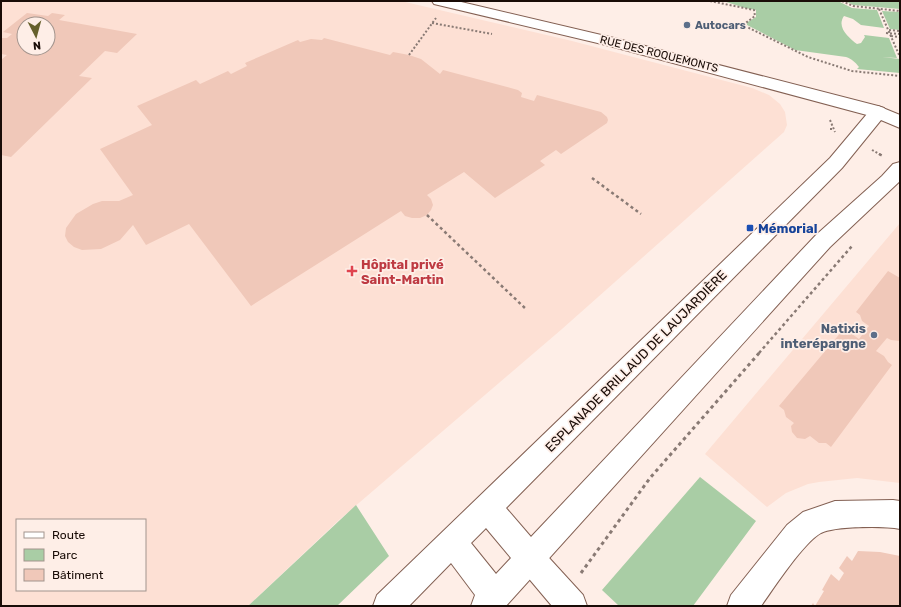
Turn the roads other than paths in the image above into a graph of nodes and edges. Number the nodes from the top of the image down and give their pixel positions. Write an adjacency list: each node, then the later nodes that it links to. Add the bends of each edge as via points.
1 (439, 7): 2 (street, RUE DES ROQUEMONTS, via 624,45)
2 (889, 114): 3 (street, RUE DES ROQUEMONTS); 5 (street, ESPLANADE BRILLAUD DE LAUJARDIÈRE, via 836,163)
3 (900, 122)
4 (894, 164): 8 (street, via 889,181 823,241)
5 (488, 508): 7 (street, ESPLANADE BRILLAUD DE LAUJARDIÈRE); 8 (street)
6 (900, 515): 12 (street, via 835,515 813,522 798,535)
7 (453, 542): 9 (street); 10 (street, ESPLANADE BRILLAUD DE LAUJARDIÈRE)
8 (530, 558): 9 (street); 11 (street)
9 (494, 603)
10 (388, 606)
11 (572, 606)
12 (742, 606)

